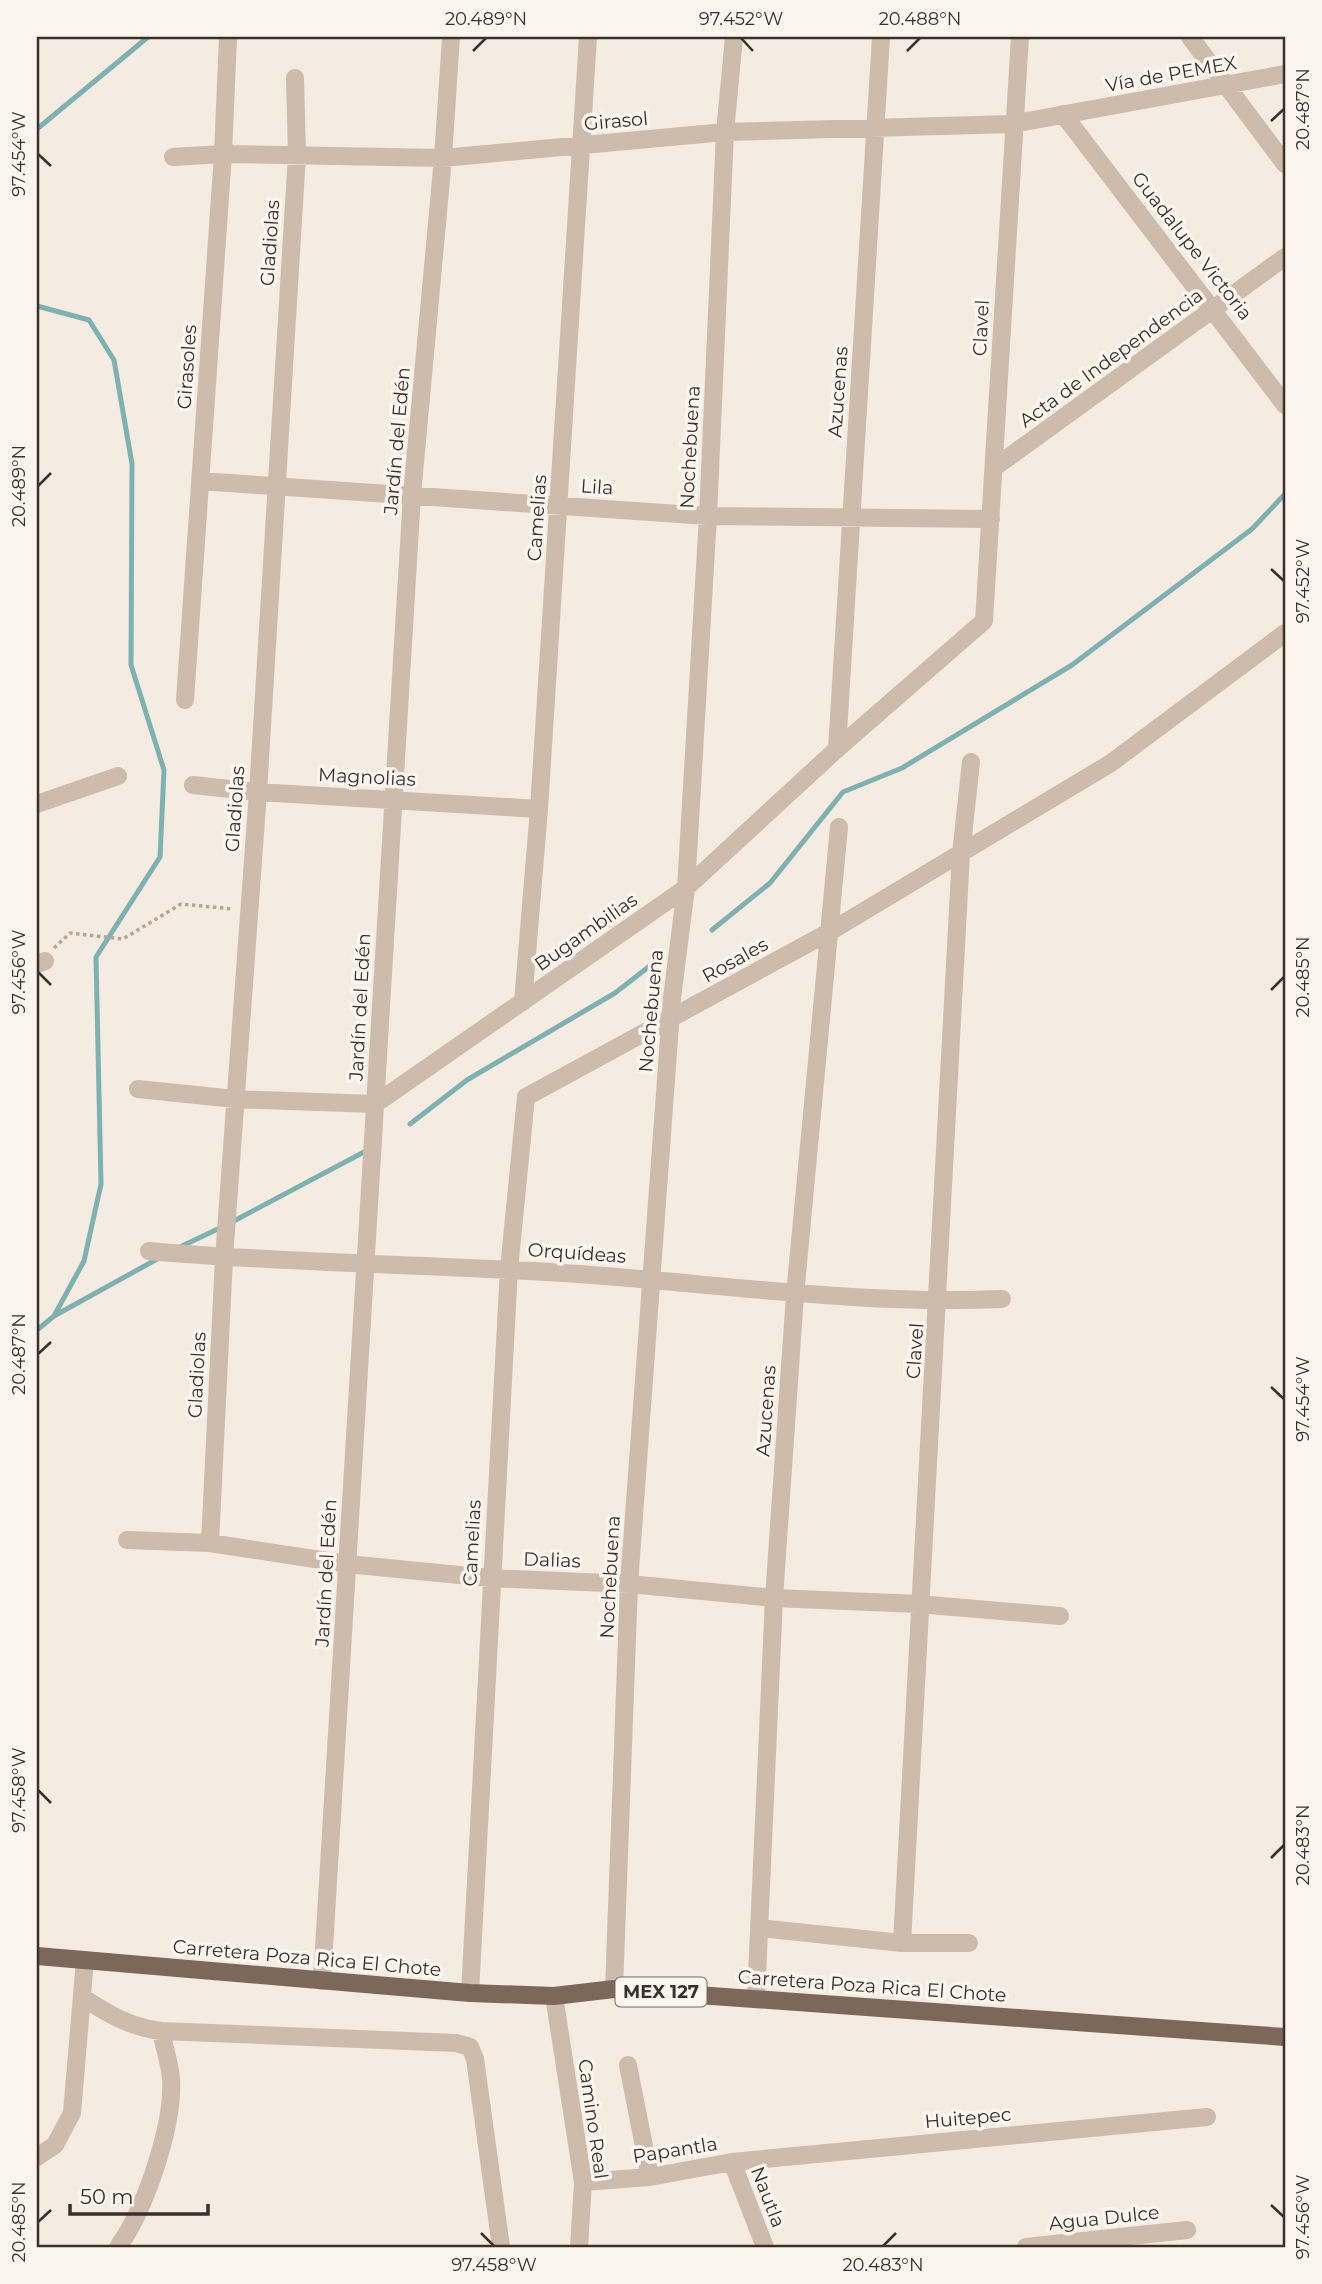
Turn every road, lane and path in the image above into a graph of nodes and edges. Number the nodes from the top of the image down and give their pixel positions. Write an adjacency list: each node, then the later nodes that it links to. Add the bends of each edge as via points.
1 (228, 37): 16 (street, Girasoles)
2 (451, 37): 19 (street, Jardín del Edén)
3 (588, 37): 15 (street, Camelias)
4 (734, 37): 14 (street, Nochebuena)
5 (881, 37): 13 (street, Azucenas)
6 (1020, 37): 12 (street, Clavel)
7 (1191, 37): 10 (street)
8 (1285, 74): 10 (street, Vía de PEMEX)
9 (295, 78): 17 (street, Gladiolas)
10 (1226, 86): 11 (street, Vía de PEMEX); 20 (street)
11 (1063, 114): 12 (street, Girasol); 22 (street, Guadalupe Victoria)
12 (1012, 124): 13 (street, Girasol); 24 (street, Clavel)
13 (876, 129): 14 (street, Girasol); 30 (street, Azucenas)
14 (725, 132): 15 (street, Girasol); 29 (street, Nochebuena)
15 (582, 145): 19 (street, Girasol); 28 (street, Camelias)
16 (223, 154): 17 (street, Girasol); 18 (street, Girasol); 25 (street, Girasoles)
17 (297, 155): 19 (street, Girasol); 26 (street, Gladiolas)
18 (173, 157)
19 (443, 158): 27 (street, Jardín del Edén)
20 (1285, 164)
21 (1285, 257): 22 (street, Acta de Independencia)
22 (1216, 310): 23 (street, Guadalupe Victoria); 24 (street, Acta de Independencia)
23 (1285, 405)
24 (995, 467): 31 (street, Clavel)
25 (200, 481): 26 (street, Lila); 34 (street, Girasoles)
26 (275, 487): 27 (street, Lila); 39 (street, Gladiolas)
27 (412, 495): 28 (street, Lila); 40 (street, Jardín del Edén)
28 (559, 505): 29 (street, Lila); 42 (street, Camelias)
29 (708, 516): 30 (street, Lila); 45 (street, Nochebuena)
30 (851, 518): 31 (street, Lila); 35 (street, Azucenas)
31 (991, 519): 32 (street, Clavel)
32 (984, 621): 35 (street, Bugambilias)
33 (1285, 633): 44 (street, Rosales, via 1111,764)
34 (186, 699)
35 (837, 749): 45 (street, Bugambilias)
36 (971, 762): 44 (street, Clavel)
37 (118, 776): 41 (street)
38 (193, 785): 39 (street, Magnolias)
39 (258, 792): 40 (street, Magnolias); 46 (street, Gladiolas)
40 (394, 799): 42 (street, Magnolias); 54 (street, Jardín del Edén)
41 (37, 804)
42 (539, 809): 49 (street, Camelias)
43 (839, 827): 47 (street, Azucenas)
44 (961, 854): 47 (street, Rosales); 62 (street, Clavel)
45 (686, 888): 49 (street, Bugambilias); 50 (street, Nochebuena)
46 (249, 911): 48 (path, via 181,904 123,939 70,933); 53 (street, Gladiolas)
47 (831, 931): 50 (street, Rosales); 60 (street, Azucenas)
48 (41, 963)
49 (523, 1002): 54 (street, Bugambilias)
50 (670, 1021): 52 (street, Rosales); 59 (street, Nochebuena)
51 (138, 1089): 53 (street)
52 (526, 1097): 58 (street, Camelias)
53 (235, 1100): 54 (street); 56 (street, Gladiolas)
54 (375, 1104): 57 (street, Jardín del Edén)
55 (149, 1251): 56 (street, Orquídeas)
56 (225, 1252): 57 (street, Orquídeas); 64 (street, Gladiolas)
57 (365, 1264): 58 (street, Orquídeas); 65 (street, Jardín del Edén)
58 (509, 1269): 59 (street, Orquídeas); 66 (street, Camelias)
59 (652, 1279): 60 (street, Orquídeas); 67 (street, Nochebuena)
60 (794, 1295): 62 (street, Orquídeas); 68 (street, Azucenas)
61 (1002, 1299): 62 (street, Orquídeas)
62 (939, 1301): 69 (street, Clavel)
63 (127, 1540): 64 (street, Dalias)
64 (210, 1543): 65 (street, Dalias)
65 (347, 1564): 66 (street, Dalias); 76 (street, Jardín del Edén)
66 (491, 1578): 67 (street, Dalias); 78 (street, Camelias)
67 (629, 1584): 68 (street, Dalias); 77 (street, Nochebuena)
68 (774, 1598): 69 (street, Dalias); 71 (street, Azucenas)
69 (918, 1604): 70 (street, Dalias); 72 (street, Clavel)
70 (1060, 1616)
71 (759, 1928): 72 (street); 81 (street, Azucenas)
72 (902, 1943): 73 (street)
73 (969, 1943)
74 (37, 1956): 75 (main road, Carretera Poza Rica El Chote / MEX 127)
75 (85, 1960): 76 (main road, Carretera Poza Rica El Chote / MEX 127); 80 (street)
76 (322, 1981): 78 (main road, Carretera Poza Rica El Chote / MEX 127)
77 (614, 1989): 79 (main road, Carretera Poza Rica El Chote / MEX 127); 81 (main road, Carretera Poza Rica El Chote / MEX 127)
78 (470, 1993): 79 (main road, Carretera Poza Rica El Chote / MEX 127)
79 (554, 1996): 89 (street, Camino Real)
80 (82, 1997): 82 (street, via 138,2028); 86 (street, via 72,2113 55,2145)
81 (756, 1998): 83 (main road, Carretera Poza Rica El Chote / MEX 127)
82 (161, 2031): 91 (street, via 171,2098 141,2211); 92 (street, via 456,2043 470,2048)
83 (1285, 2038)
84 (628, 2064): 88 (street)
85 (1207, 2116): 87 (street, Huitepec)
86 (37, 2157)
87 (732, 2162): 88 (street, Papantla); 94 (street, Nautla)
88 (650, 2177): 89 (street, Papantla)
89 (583, 2182): 93 (street, Camino Real)
90 (1187, 2231): 95 (street, Agua Dulce)
91 (125, 2243)
92 (501, 2247)
93 (579, 2247)
94 (765, 2247)
95 (1026, 2247)

